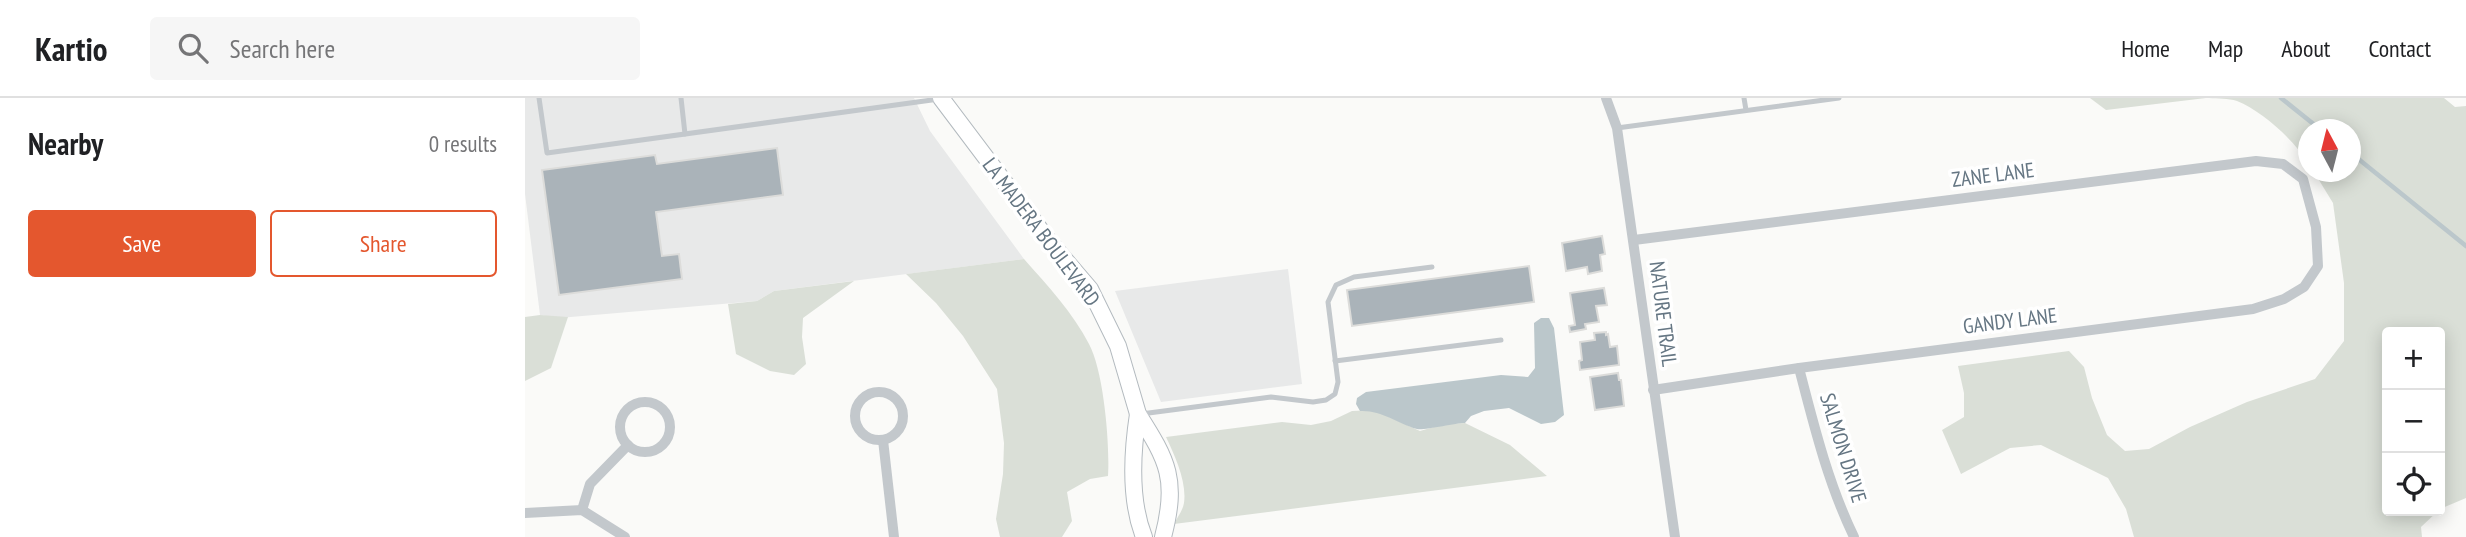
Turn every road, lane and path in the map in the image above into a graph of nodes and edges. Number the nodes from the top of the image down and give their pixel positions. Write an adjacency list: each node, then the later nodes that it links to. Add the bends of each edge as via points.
1 (539, 98): 9 (lane, via 547,153)
2 (681, 98): 9 (lane)
3 (941, 98): 9 (lane); 17 (street, LA MADERA BOULEVARD, via 1090,289 1118,345)
4 (1606, 98): 8 (street, NATURE TRAIL)
5 (1744, 98): 7 (lane)
6 (1839, 98): 7 (lane)
7 (1746, 110): 8 (lane)
8 (1617, 128): 11 (street, NATURE TRAIL)
9 (685, 134)
10 (2316, 227): 11 (street, ZANE LANE, via 2303,178 2283,164 2256,161); 15 (street, GANDY LANE, via 2318,266 2304,287 2253,309)
11 (1634, 240): 16 (street, NATURE TRAIL)
12 (1431, 267): 14 (lane, via 1354,277 1336,285 1328,303)
13 (1501, 340): 14 (lane)
14 (1335, 361): 17 (lane, via 1338,382 1335,394 1326,400 1271,397)
15 (1799, 369): 16 (street, GANDY LANE); 27 (street, SALMON DRIVE, via 1818,443)
16 (1653, 390): 26 (street, NATURE TRAIL)
17 (1138, 414): 24 (street, LA MADERA BOULEVARD, via 1134,483); 25 (street, LA MADERA BOULEVARD, via 1170,475)
18 (883, 440): 18 (street, via 897,433 904,418 893,396 877,392 863,398 855,419 861,433); 23 (street)
19 (628, 445): 19 (street, via 620,430 624,414 646,402 661,408 670,430 664,444 650,452); 20 (street, via 590,484)
20 (582, 510): 21 (street); 22 (street)
21 (525, 513)
22 (625, 537)
23 (894, 537)
24 (1144, 537)
25 (1163, 537)
26 (1675, 537)
27 (1854, 537)

